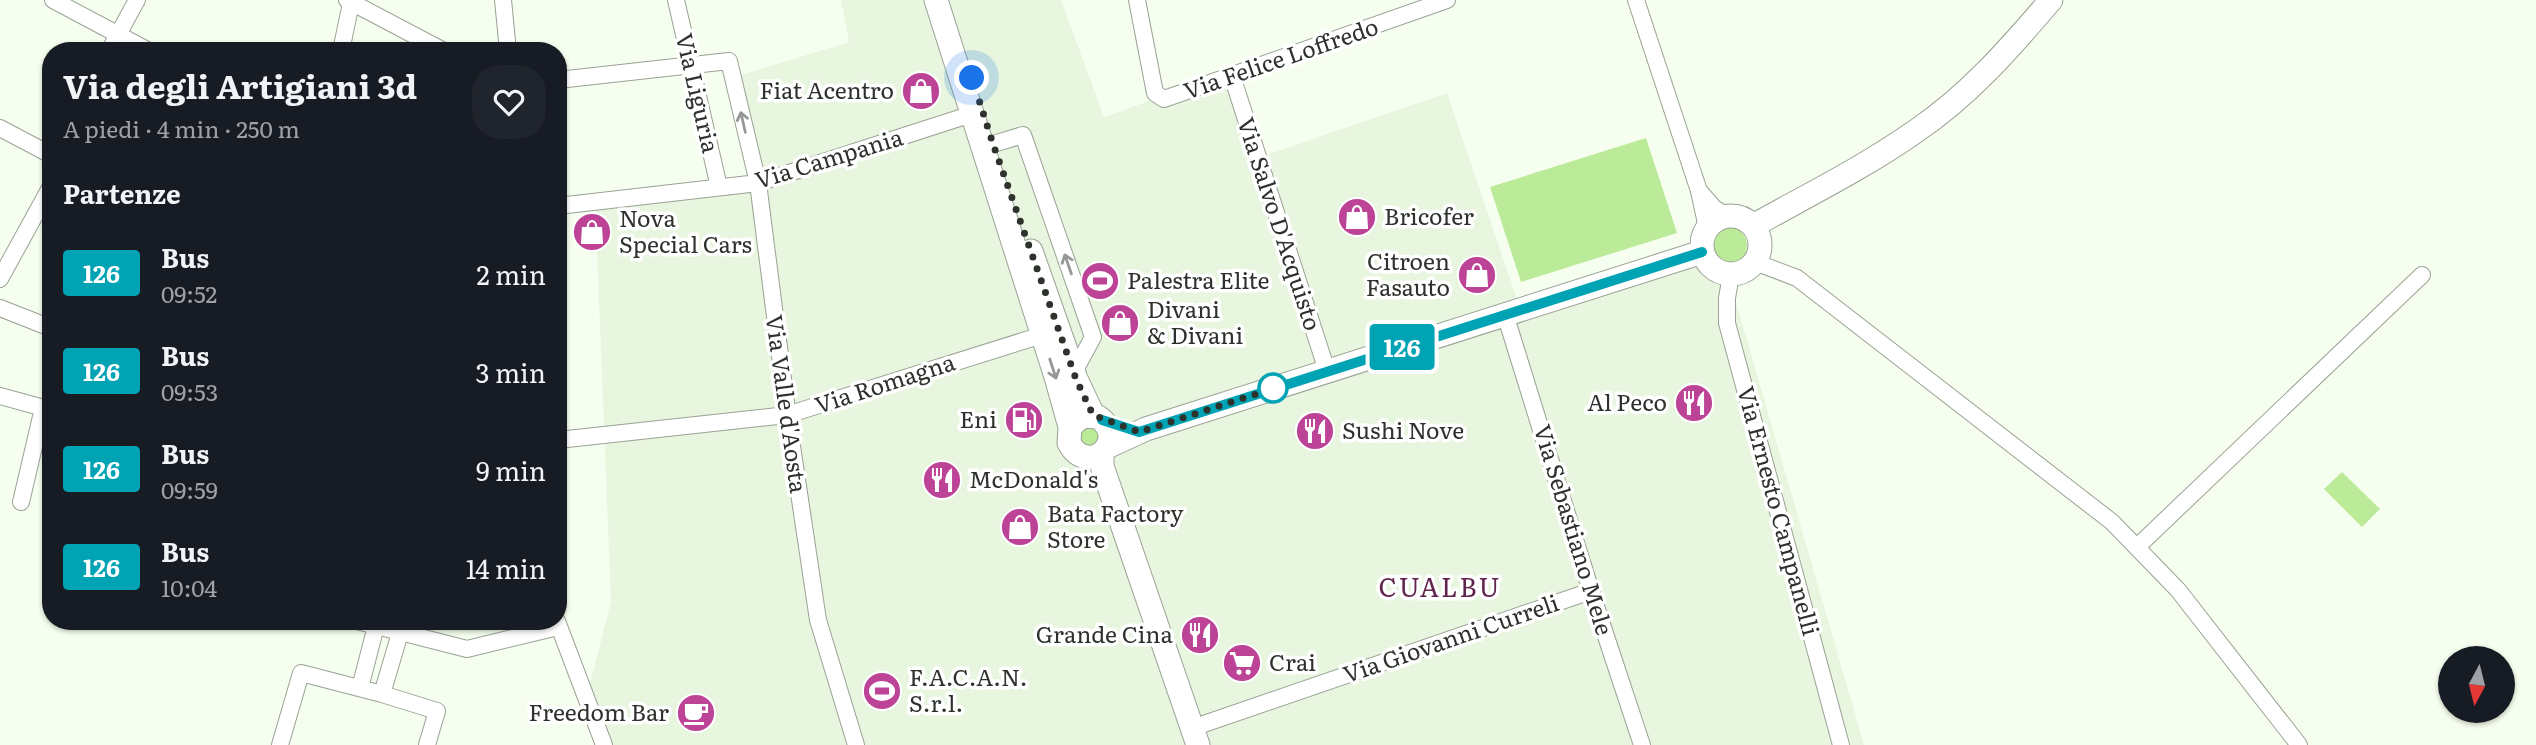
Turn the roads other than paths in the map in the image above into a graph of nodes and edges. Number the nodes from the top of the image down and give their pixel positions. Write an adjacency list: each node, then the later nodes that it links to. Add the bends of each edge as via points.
1 (53, 0): 12 (street)
2 (137, 0): 12 (street)
3 (503, 0): 17 (street)
4 (676, 0): 18 (street, Via Liguria)
5 (936, 0): 21 (main road)
6 (950, 0): 23 (main road)
7 (1137, 0): 19 (street, Via Felice Loffredo, via 1159,97 1168,99)
8 (1447, 0): 19 (street, Via Felice Loffredo)
9 (1636, 0): 27 (street)
10 (2051, 0): 31 (main road, via 1986,72 1917,131)
11 (349, 1): 15 (street); 16 (street)
12 (118, 35): 13 (street); 14 (street)
13 (114, 42)
14 (132, 42)
15 (342, 42)
16 (427, 42)
17 (507, 42)
18 (691, 64): 20 (street); 25 (street, Via Valle d'Aosta, one-way to 18, via 729,61); 26 (street, Via Liguria)
19 (1232, 76): 42 (street, Via Salvo D'Acquisto)
20 (567, 79)
21 (972, 114): 25 (street, Via Campania); 41 (main road)
22 (0, 128): 24 (street)
23 (993, 144): 43 (main road); 43 (street, one-way to 23, via 1093,337 1023,135)
24 (42, 150)
25 (758, 183): 26 (street, Via Campania); 46 (street, Via Valle d'Aosta)
26 (719, 187): 29 (street, Via Campania)
27 (1699, 191): 30 (street); 32 (street)
28 (42, 202): 37 (street)
29 (567, 205)
30 (1727, 216): 31 (main road); 32 (main road)
31 (1753, 226): 34 (main road, via 1760,243)
32 (1707, 228): 33 (main road)
33 (1702, 252): 35 (main road, via 1712,268); 39 (main road)
34 (1755, 262): 35 (main road); 54 (street, via 1797,278 2112,522)
35 (1731, 275): 69 (street, Via Ernesto Campanelli, via 1727,323)
36 (2422, 275): 54 (street)
37 (0, 279)
38 (0, 309): 40 (street)
39 (1505, 313): 42 (main road); 55 (street, Via Sebastiano Mele)
40 (42, 325)
41 (1042, 335): 46 (street, Via Romagna); 49 (main road, one-way to 49)
42 (1327, 371): 50 (main road)
43 (1074, 372): 47 (main road)
44 (0, 396): 45 (street)
45 (42, 408)
46 (787, 415): 51 (street, Via Romagna); 67 (street, Via Valle d'Aosta, via 818,620)
47 (1098, 418): 49 (main road, via 1077,419); 50 (main road); 52 (main road, via 1110,433)
48 (42, 427): 53 (street)
49 (1070, 427): 52 (main road, via 1069,443 1074,451)
50 (1139, 432): 52 (main road)
51 (567, 439)
52 (1097, 452): 63 (main road)
53 (21, 502)
54 (2137, 547): 70 (street, via 2179,590)
55 (1591, 590): 63 (street, Via Giovanni Curreli); 68 (street, Via Sebastiano Mele)
56 (375, 630): 61 (street)
57 (390, 630): 60 (street)
58 (535, 630): 60 (street, via 467,649)
59 (559, 630): 66 (street)
60 (400, 633): 62 (street)
61 (360, 688): 62 (street); 64 (street, via 301,674)
62 (382, 694): 65 (street, via 437,710)
63 (1191, 739)
64 (280, 745)
65 (427, 745)
66 (604, 745)
67 (856, 745)
68 (1642, 745)
69 (1841, 745)
70 (2300, 745)

